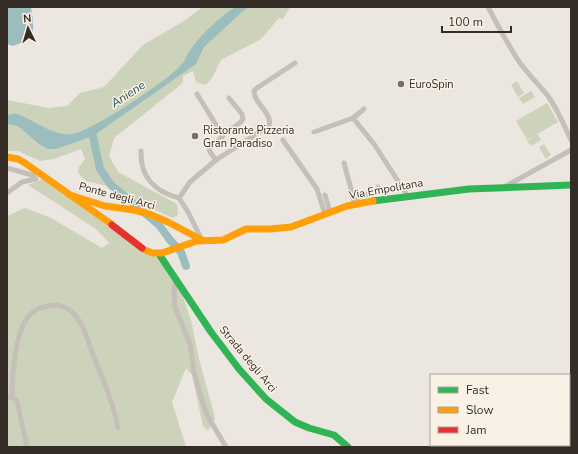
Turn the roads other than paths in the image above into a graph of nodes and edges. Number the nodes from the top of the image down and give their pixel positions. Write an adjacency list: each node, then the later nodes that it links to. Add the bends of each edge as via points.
1 (488, 7): 10 (street, via 520,62 548,96)
2 (294, 63): 14 (street, via 254,91 269,119 269,126)
3 (198, 94): 8 (street)
4 (229, 98): 8 (street, via 243,119)
5 (364, 109): 6 (street)
6 (353, 118): 7 (street); 23 (street, via 374,144)
7 (314, 132)
8 (223, 134): 14 (street, via 209,149)
9 (283, 140): 27 (street, via 317,189)
10 (571, 140)
11 (571, 150): 19 (street)
12 (141, 151): 24 (street, via 142,165 152,184 165,193)
13 (7, 157): 21 (main road, via 25,162)
14 (216, 160): 24 (street, via 190,182)
15 (344, 163): 25 (street)
16 (7, 168): 20 (street, via 36,179 22,182)
17 (571, 185): 19 (main road, Via Empolitana)
18 (378, 187): 25 (street, via 377,192 360,196)
19 (504, 188): 23 (main road, Via Empolitana)
20 (7, 193)
21 (70, 194): 26 (main road, Ponte degli Arci); 28 (main road)
22 (325, 195): 27 (street)
23 (407, 195): 25 (main road, Via Empolitana)
24 (179, 198): 30 (street)
25 (354, 202): 27 (main road, Via Empolitana)
26 (105, 206): 28 (main road, via 99,209); 29 (main road, Ponte degli Arci, via 148,214)
27 (328, 213): 30 (main road, Via Empolitana, via 288,227 246,230 219,241)
28 (99, 215): 32 (main road, via 143,249)
29 (185, 231): 30 (main road, Ponte degli Arci); 31 (main road, via 188,237)
30 (202, 240): 31 (main road, Via Empolitana)
31 (187, 244): 32 (main road, Via Empolitana)
32 (161, 253): 33 (main road, Strada degli Arci)
33 (176, 280): 37 (street, via 175,307 190,344 194,372 203,404); 38 (main road, Strada degli Arci, via 213,336 268,401 295,422 334,435)
34 (10, 398): 35 (street, via 15,358 25,321 39,308 62,306 72,311 81,325 110,398); 36 (street, via 16,399 19,407)
35 (118, 428)
36 (28, 447)
37 (226, 447)
38 (348, 447)

